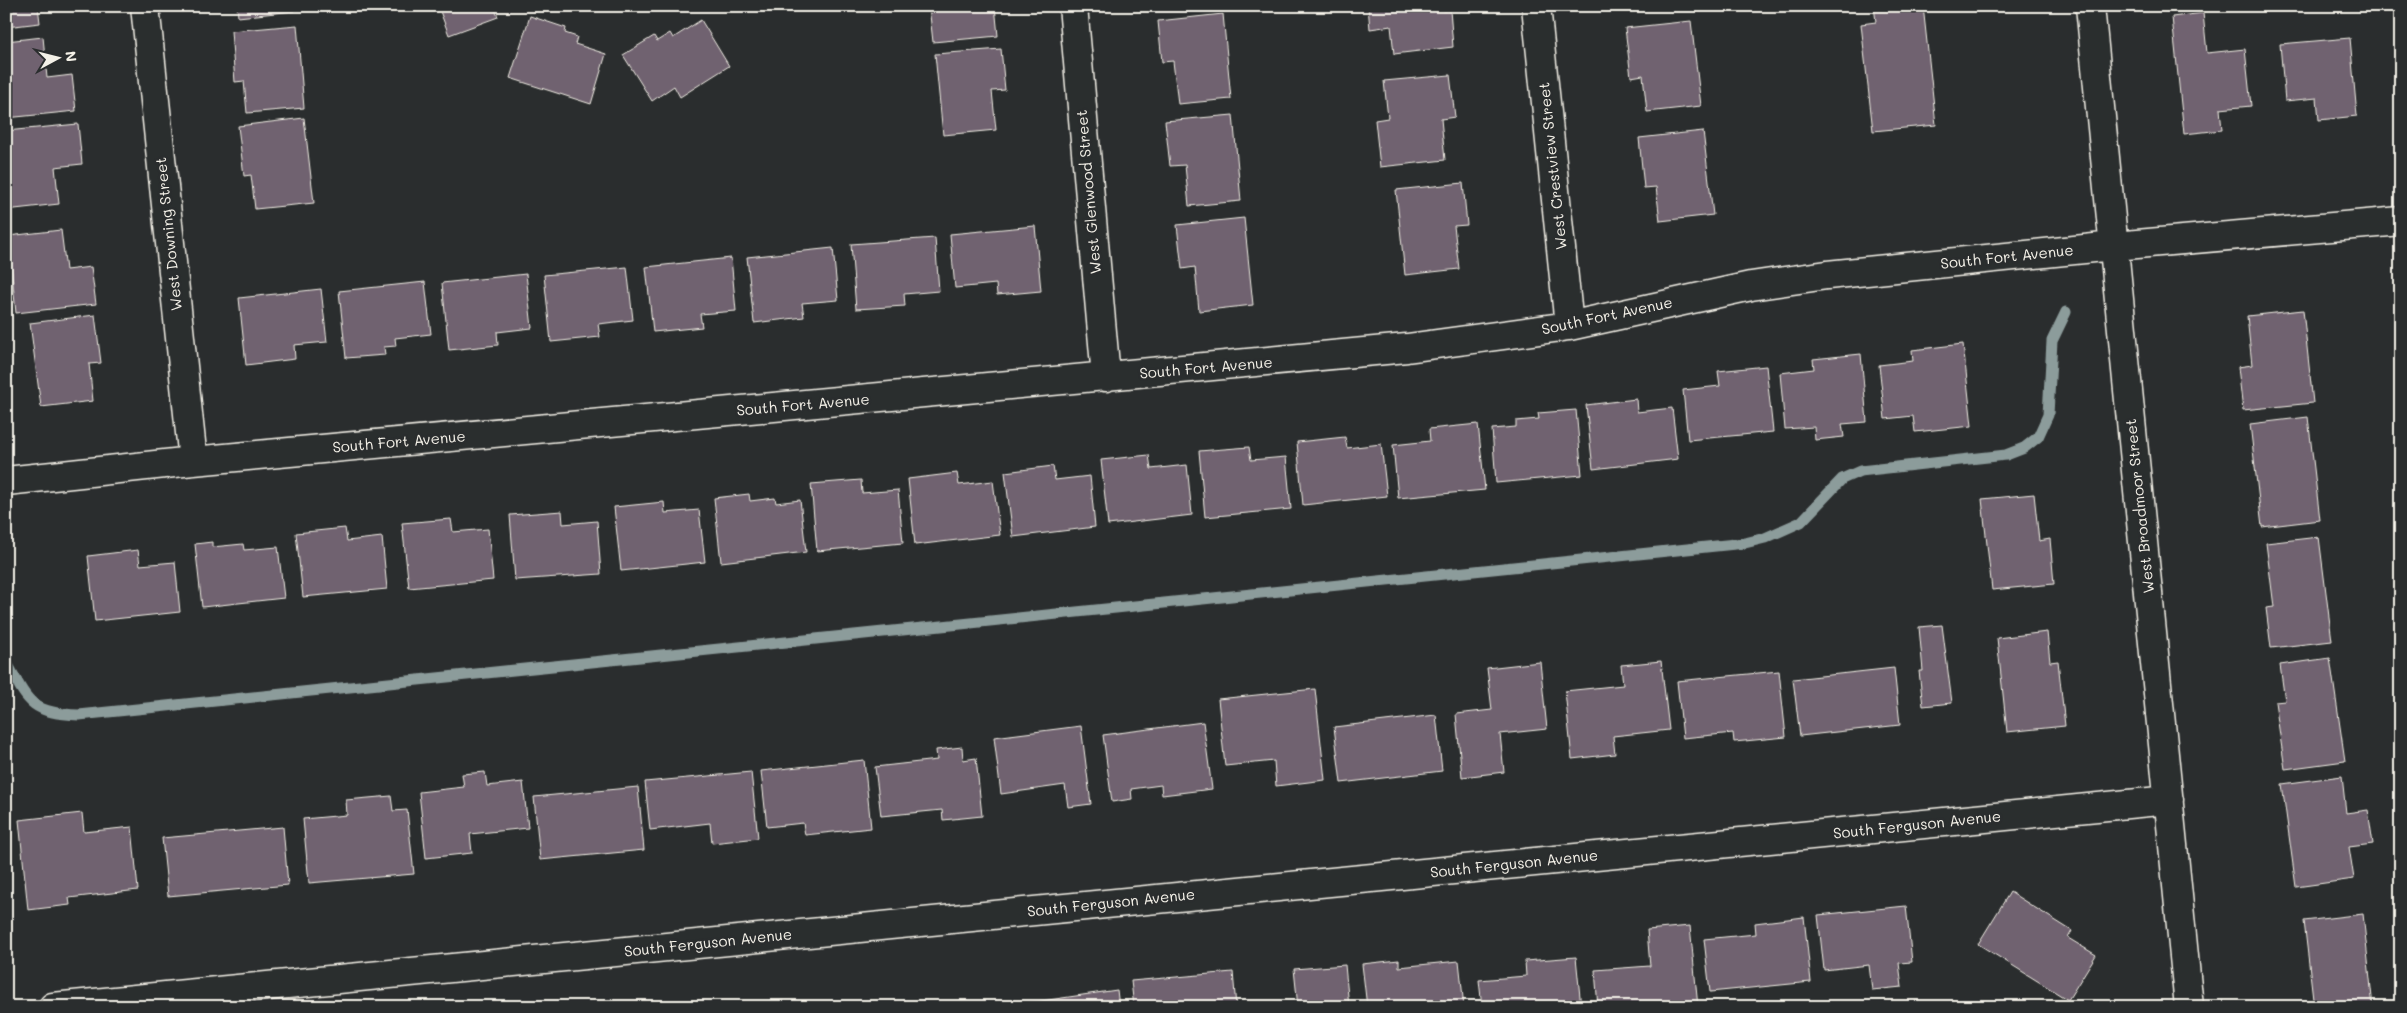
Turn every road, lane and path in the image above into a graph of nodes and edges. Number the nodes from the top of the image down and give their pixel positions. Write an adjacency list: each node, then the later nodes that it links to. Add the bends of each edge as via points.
1 (145, 6): 9 (street, West Downing Street)
2 (1073, 6): 8 (street, West Glenwood Street)
3 (1536, 6): 7 (street, West Crestview Street)
4 (2090, 6): 6 (street, West Broadmoor Street)
5 (2401, 221): 6 (street, South Fort Avenue)
6 (2114, 246): 7 (street, South Fort Avenue, via 1750,286); 11 (street, West Broadmoor Street)
7 (1569, 326): 8 (street, South Fort Avenue, via 1407,348)
8 (1106, 377): 9 (street, South Fort Avenue)
9 (193, 461): 10 (street, South Fort Avenue)
10 (6, 481)
11 (2169, 800): 12 (street, South Ferguson Avenue); 13 (street, West Broadmoor Street)
12 (53, 1007)
13 (2189, 1007)

